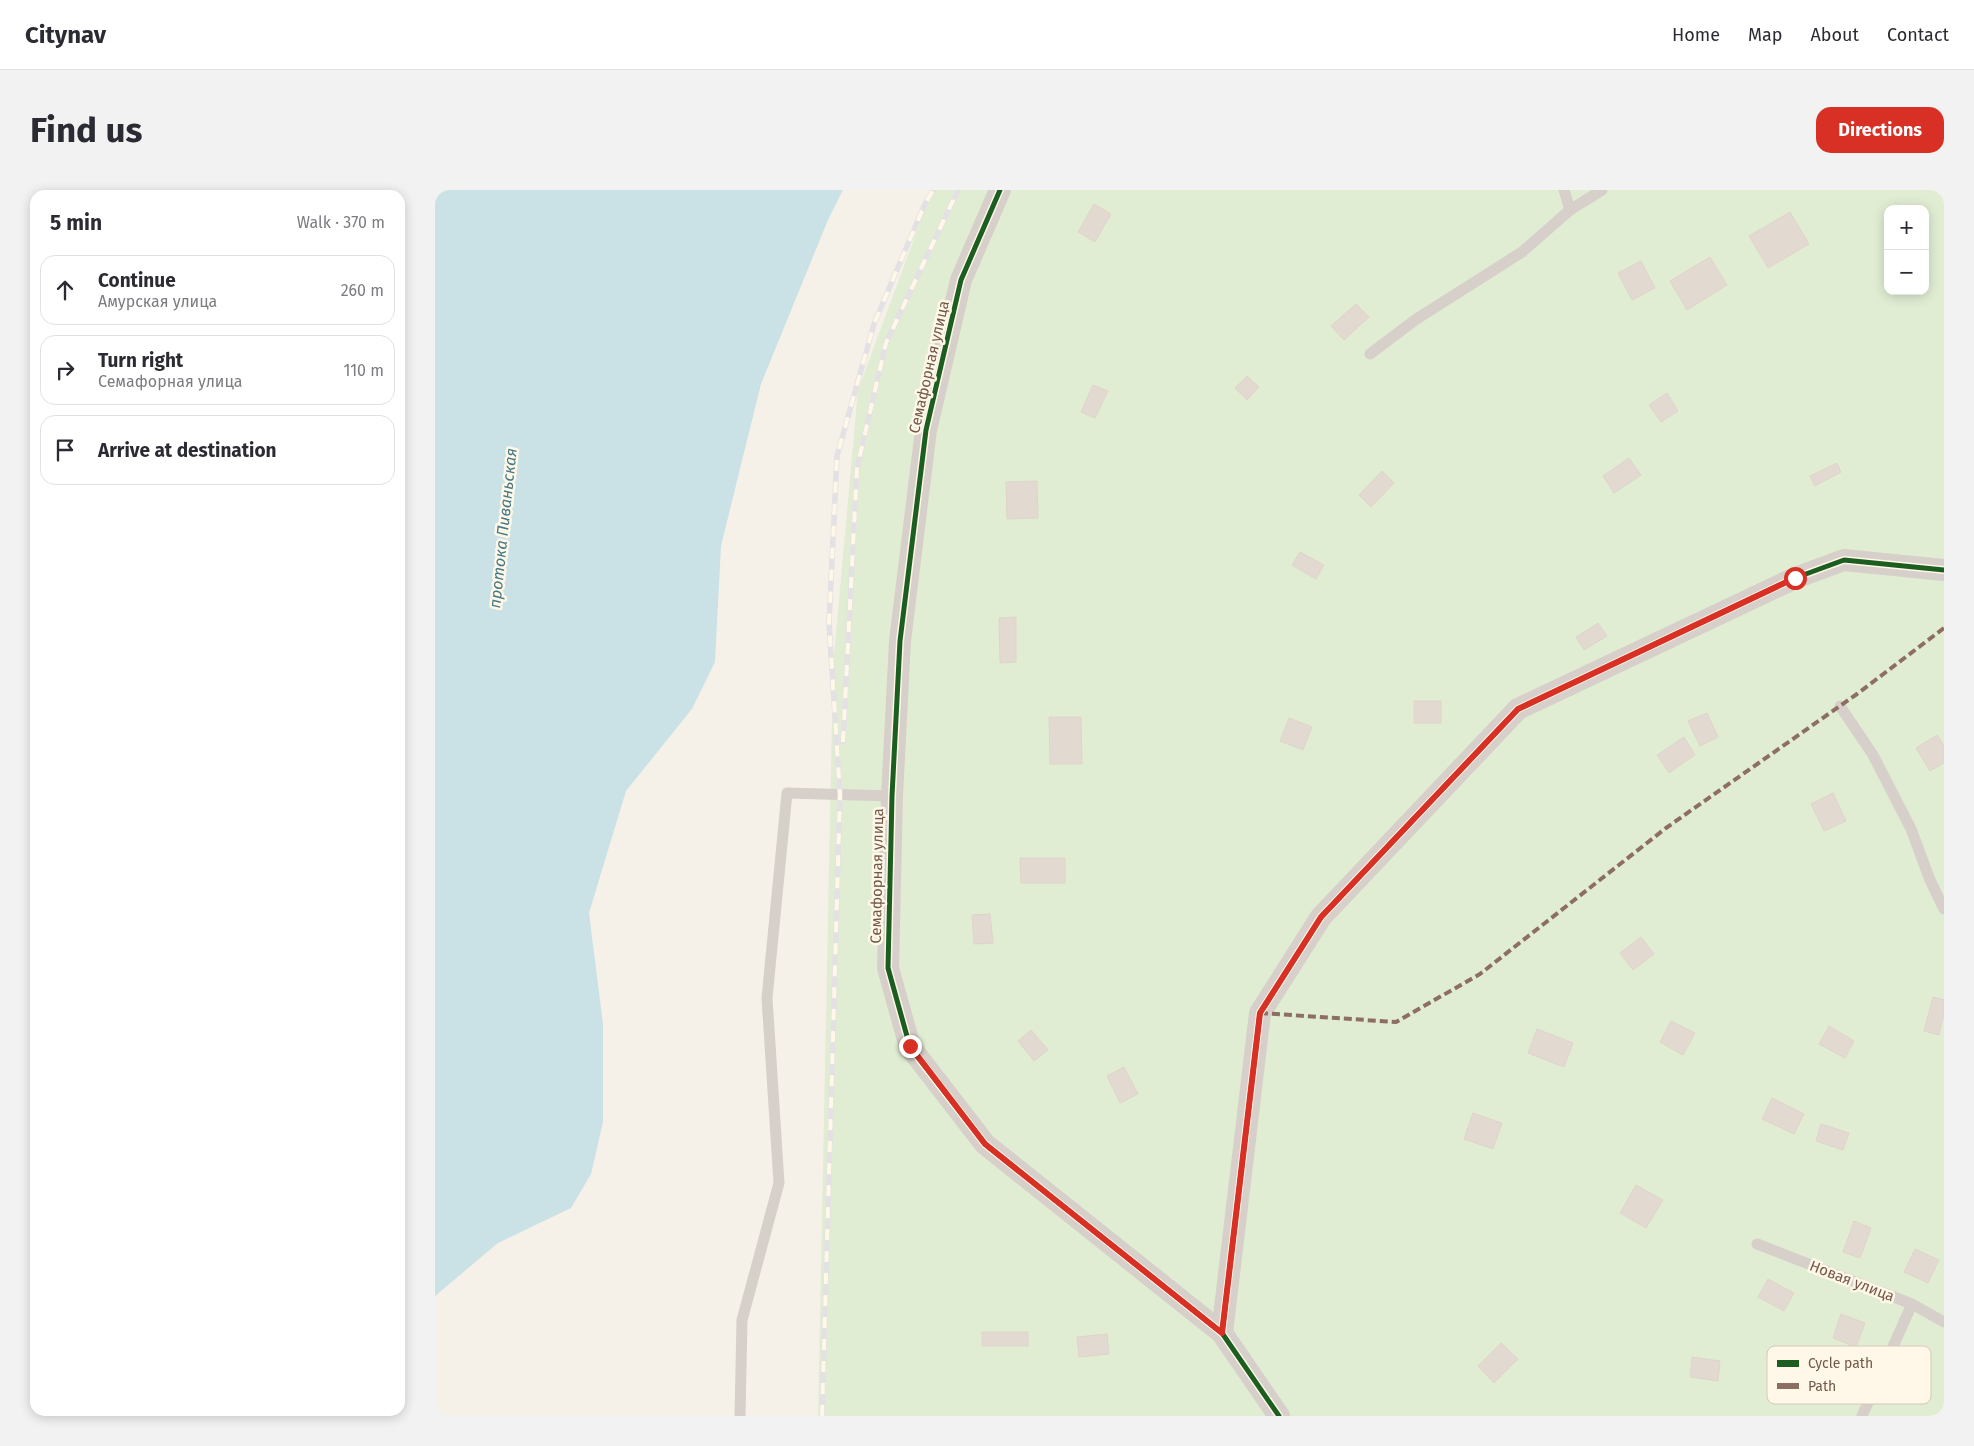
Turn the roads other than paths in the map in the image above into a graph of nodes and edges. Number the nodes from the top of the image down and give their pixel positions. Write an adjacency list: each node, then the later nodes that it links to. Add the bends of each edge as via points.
1 (1000, 190): 8 (street, Семафорная улица, via 961,280 926,430 901,641)
2 (1564, 190): 4 (lane)
3 (1602, 190): 4 (lane)
4 (1570, 210): 5 (lane, via 1521,252 1415,320)
5 (1370, 354)
6 (1944, 570): 13 (street, via 1844,560 1795,578 1518,709 1321,917 1260,1013)
7 (1840, 706): 9 (lane, via 1878,763 1911,829)
8 (892, 796): 13 (street, Семафорная улица, via 887,968 910,1046 985,1144); 16 (lane, via 787,793 767,998 779,1183 742,1320)
9 (1944, 909)
10 (1757, 1244): 11 (lane, Новая улица)
11 (1912, 1304): 12 (lane, Новая улица); 14 (lane)
12 (1944, 1322)
13 (1222, 1333): 17 (street, Семафорная улица)
14 (1893, 1346)
15 (1867, 1404): 18 (lane)
16 (740, 1416)
17 (1279, 1416)
18 (1862, 1416)

